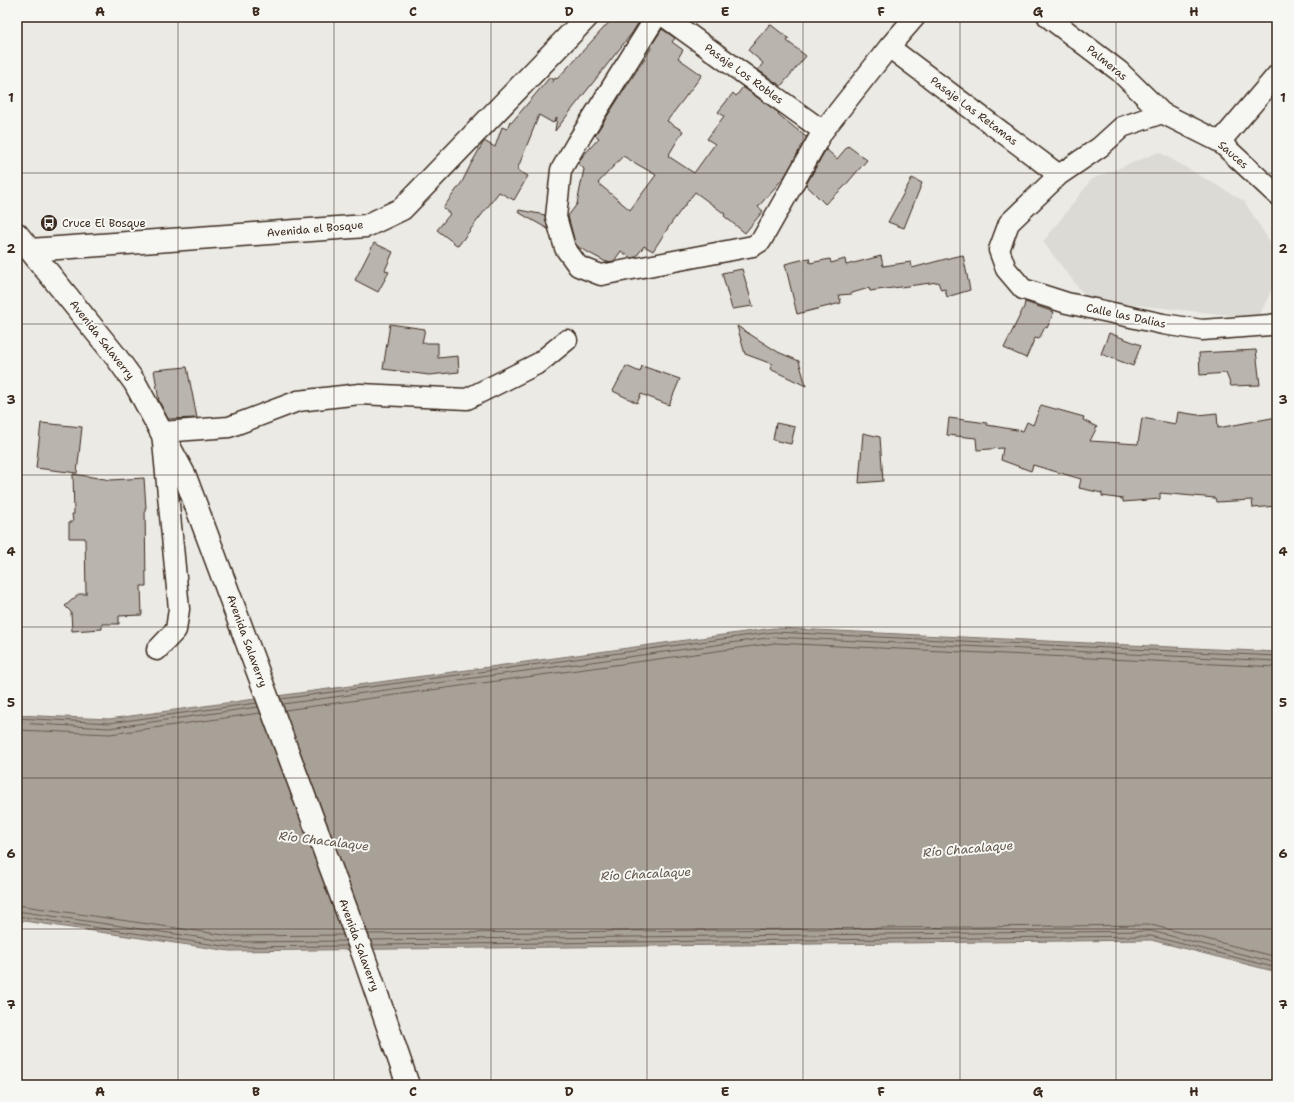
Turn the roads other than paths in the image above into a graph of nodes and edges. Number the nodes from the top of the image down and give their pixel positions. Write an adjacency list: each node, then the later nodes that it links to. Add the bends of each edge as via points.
1 (587, 17): 13 (main road, Avenida el Bosque, via 402,209 366,226)
2 (656, 17): 9 (street, via 561,170 556,221 565,248 578,266 600,275 753,246 761,241)
3 (664, 17): 9 (street, Pasaje Los Robles)
4 (915, 17): 6 (street)
5 (1048, 17): 8 (street, Palmeras, via 1119,71)
6 (889, 47): 9 (street); 11 (street, Pasaje Las Retamas)
7 (1277, 75): 10 (street)
8 (1162, 113): 10 (street, Sauces); 11 (street, via 1122,127 1100,147)
9 (823, 131)
10 (1220, 142): 12 (street, Sauces)
11 (1059, 175): 14 (street, Calle las Dalias, via 1009,222 999,250 1006,269 1023,289 1067,304 1202,330)
12 (1277, 195)
13 (23, 242): 16 (main road, Avenida Salaverry, via 114,354 135,383)
14 (1277, 324)
15 (567, 340): 16 (street, via 539,363 467,399 360,394 298,401 229,427)
16 (162, 432): 17 (street, via 179,609 176,630); 18 (main road, Avenida Salaverry, via 185,476 364,958)
17 (158, 650)
18 (408, 1085)

